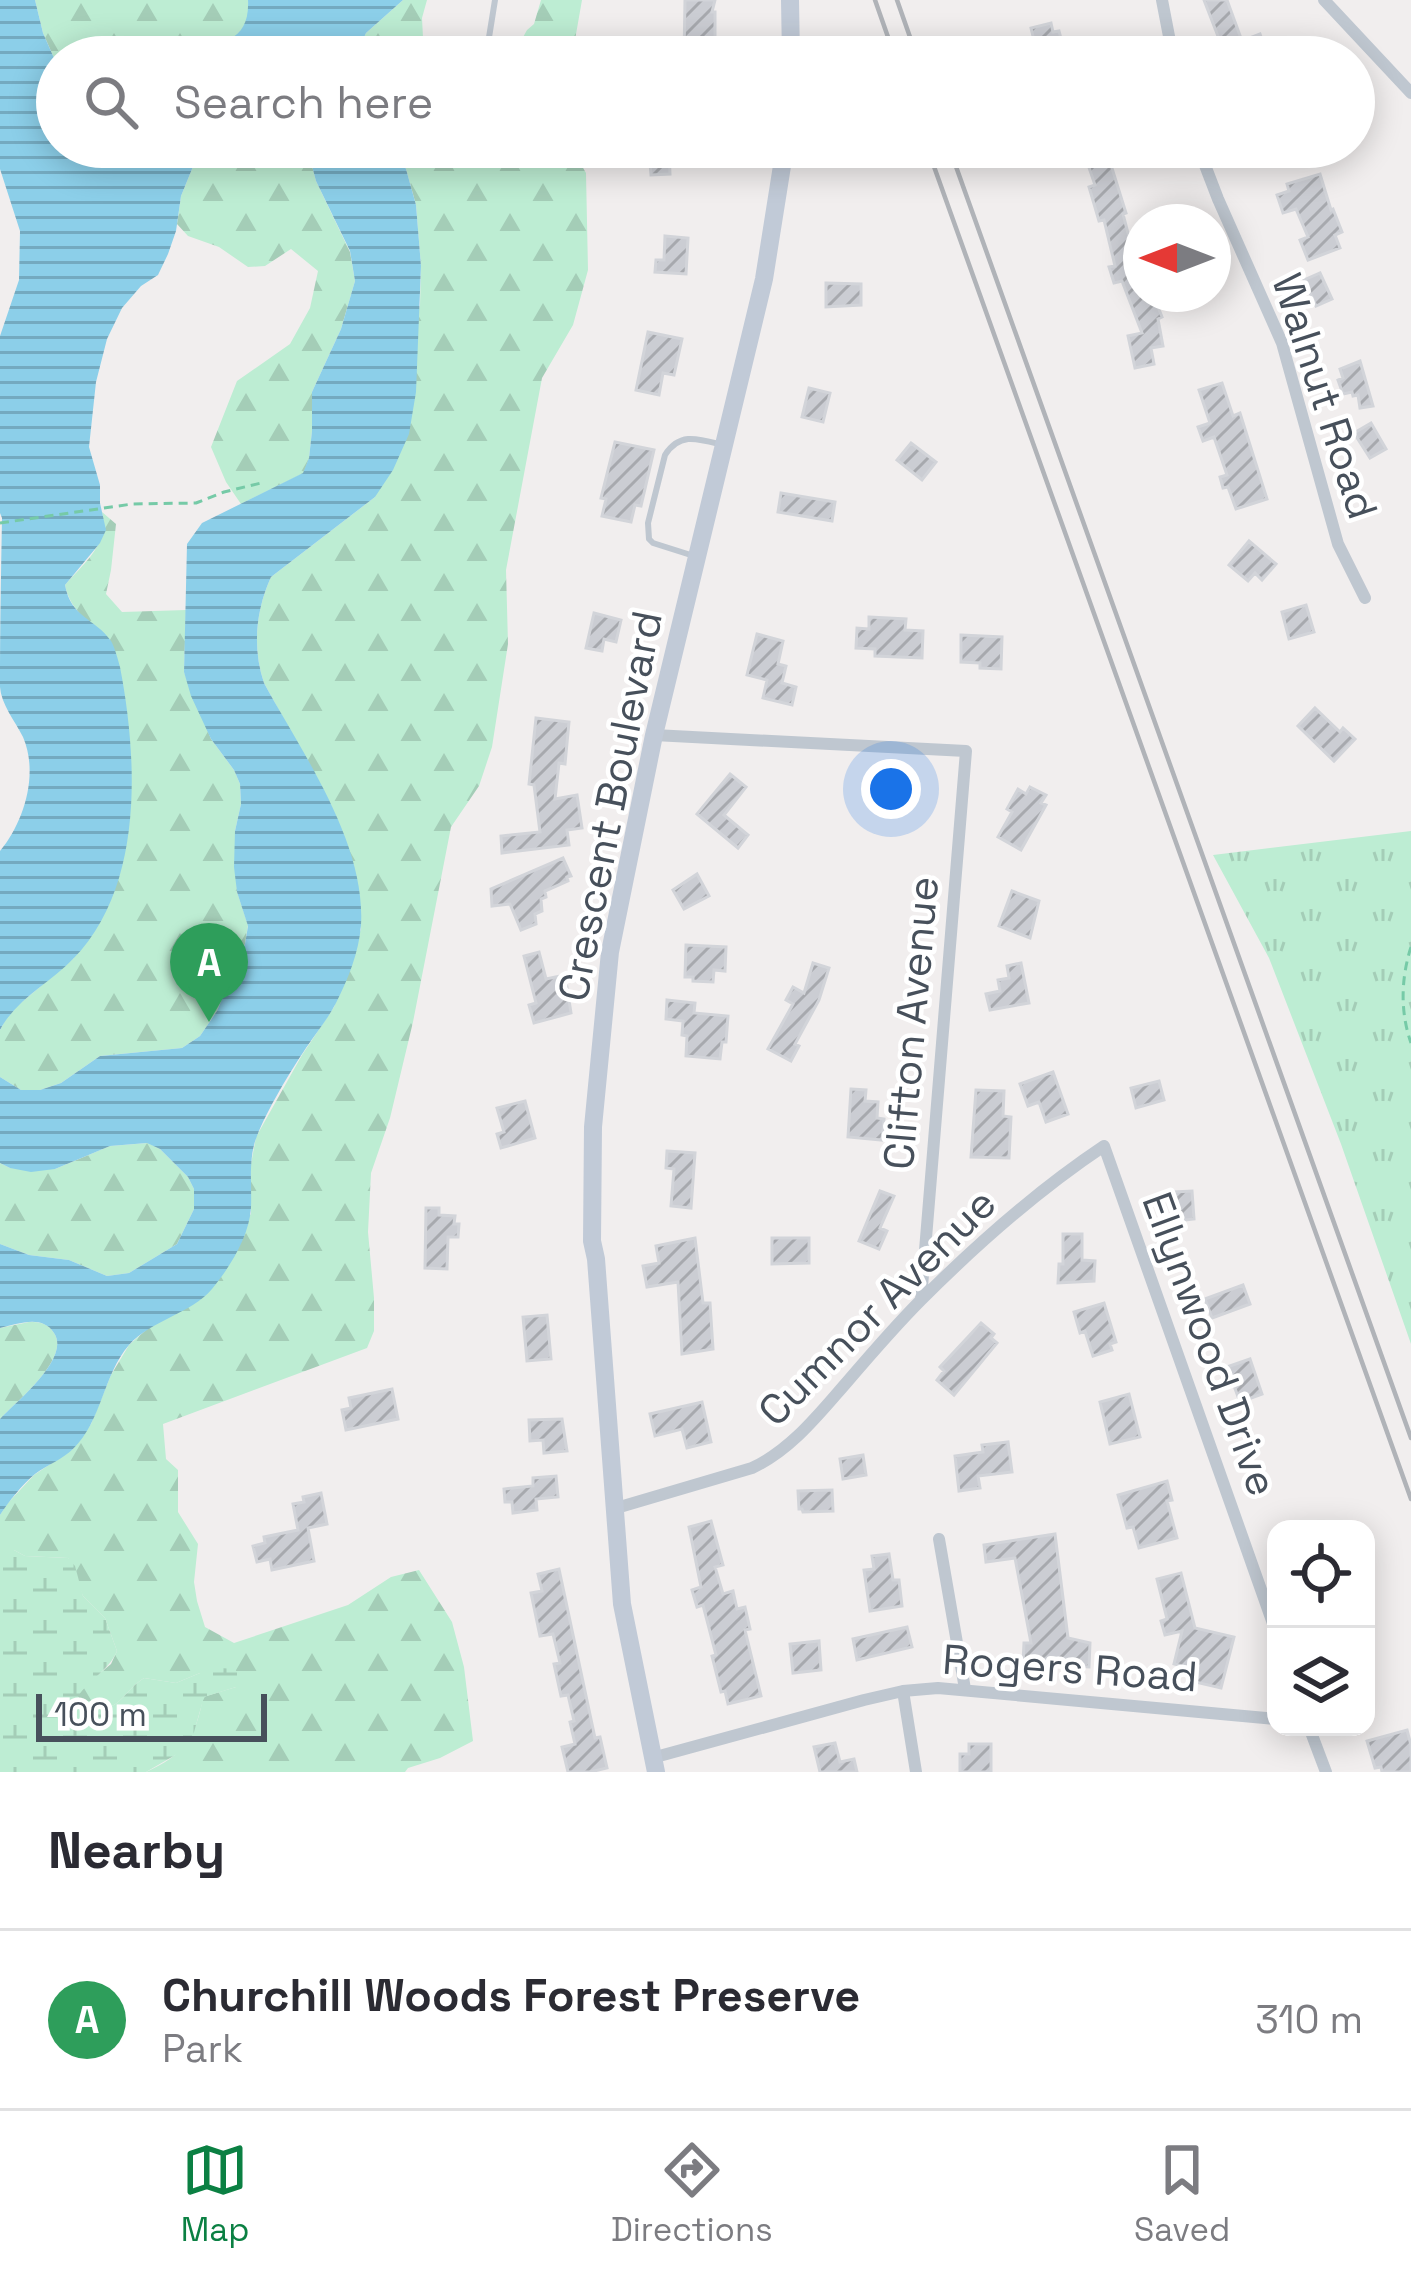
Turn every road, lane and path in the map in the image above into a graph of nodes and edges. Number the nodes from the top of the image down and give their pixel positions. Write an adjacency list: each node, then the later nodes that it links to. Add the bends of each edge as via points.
1 (495, 0): 5 (lane)
2 (790, 0): 6 (street)
3 (1162, 0): 7 (street)
4 (1324, 0): 8 (street)
5 (489, 36)
6 (791, 36)
7 (1168, 36)
8 (1357, 36)
9 (1375, 55): 10 (street)
10 (1411, 94)
11 (782, 168): 13 (street, Crescent Boulevard)
12 (1206, 168): 17 (street, Walnut Road, via 1282,343 1339,544)
13 (724, 446): 16 (street, Crescent Boulevard); 16 (lane, via 688,437 664,455 649,539)
14 (265, 482): 15 (path, via 196,503)
15 (0, 523)
16 (697, 557): 18 (street, Crescent Boulevard)
17 (1365, 598)
18 (653, 735): 22 (street, Clifton Avenue, via 966,752); 23 (street, Crescent Boulevard, via 610,952 593,1127 592,1241)
19 (1411, 947): 20 (path, via 1403,1020)
20 (1411, 1042)
21 (1104, 1146): 22 (street, Cumnor Avenue); 25 (street, Ellynwood Drive)
22 (921, 1300): 23 (street, Cumnor Avenue, via 769,1459)
23 (613, 1508): 30 (street, Crescent Boulevard, via 622,1604)
24 (939, 1539): 26 (street)
25 (1275, 1628)
26 (965, 1689): 27 (street, Rogers Road); 28 (street, Rogers Road)
27 (903, 1691): 30 (street, Rogers Road); 31 (street)
28 (1267, 1718)
29 (1312, 1736): 32 (street)
30 (654, 1765)
31 (916, 1772)
32 (1326, 1772)

